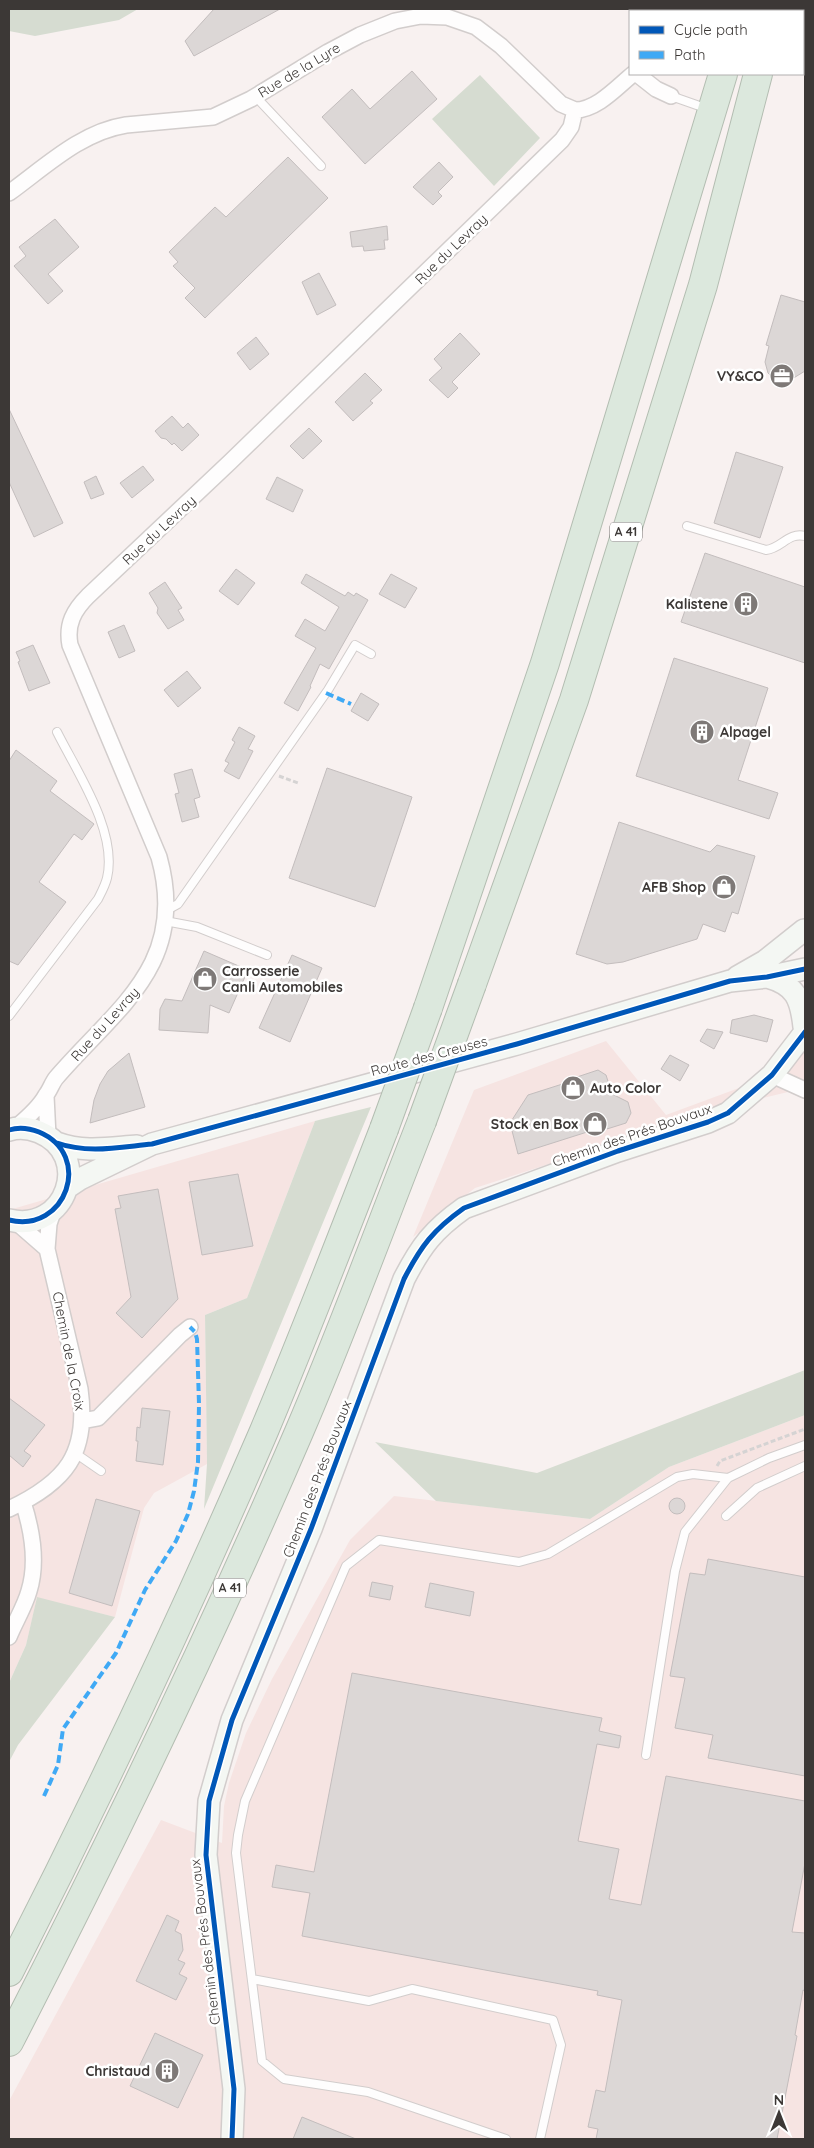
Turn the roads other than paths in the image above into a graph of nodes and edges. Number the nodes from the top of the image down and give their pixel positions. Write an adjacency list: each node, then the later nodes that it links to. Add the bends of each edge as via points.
1 (632, 75): 7 (street, via 592,107)
2 (639, 75): 6 (street, via 656,90)
3 (723, 75): 8 (highway, A 41)
4 (758, 75): 47 (highway, A 41, bridge, via 703,284 577,691 422,1121 299,1431 180,1699)
5 (254, 96): 7 (street, Rue de la Lyre, via 360,35 408,18 434,16 462,21 489,36 550,95 565,107); 9 (lane); 10 (street, Rue de la Lyre, via 212,117 112,127 69,149)
6 (671, 96): 8 (lane)
7 (575, 110): 15 (street, Rue du Levray, via 571,127 562,140 273,422 88,596 73,615 68,633 70,645 159,858 166,884)
8 (712, 110): 45 (highway, A 41, bridge, via 545,663 384,1129 240,1486 146,1695)
9 (321, 166)
10 (9, 192)
11 (687, 526): 12 (lane, via 766,550 793,535)
12 (805, 536)
13 (371, 654): 15 (lane, via 355,645 270,773 178,904)
14 (57, 732): 21 (lane, via 101,820 107,852 107,878 98,900)
15 (166, 915): 17 (lane); 25 (street, Rue du Levray, via 158,949 139,987 54,1080)
16 (805, 936): 20 (street, Route des Creuses)
17 (267, 955)
18 (805, 969): 19 (street, Route des Creuses)
19 (767, 977): 20 (street, Route des Creuses); 22 (street, via 781,981 795,992 802,1007)
20 (730, 981): 28 (street, Route des Creuses)
21 (9, 1016)
22 (805, 1028): 23 (street, Chemin des Prés Bouvaux)
23 (772, 1075): 24 (street); 48 (street, Chemin des Prés Bouvaux, via 739,1105 708,1122 618,1151 464,1208 447,1220 419,1251 404,1279 311,1529 232,1720 209,1801 206,1855 234,2089)
24 (805, 1090)
25 (46, 1096): 26 (street, Rue du Levray, via 28,1117); 27 (street)
26 (12, 1129): 27 (street, Route des Creuses, via 32,1129)
27 (52, 1139): 28 (street, Route des Creuses, via 72,1148 92,1150); 29 (street, via 65,1156 69,1171)
28 (152, 1144): 29 (street, Route des Creuses)
29 (68, 1187): 30 (street)
30 (54, 1209): 31 (street, via 43,1218 30,1222); 32 (street, Chemin de la Croix)
31 (12, 1221): 32 (street)
32 (47, 1249): 34 (street, Chemin de la Croix, via 76,1371)
33 (190, 1327): 34 (street, via 98,1418)
34 (82, 1421): 36 (street, Chemin de la Croix)
35 (805, 1445): 39 (lane)
36 (75, 1453): 38 (lane); 40 (street, Chemin de la Croix, via 56,1480)
37 (805, 1466): 42 (lane, via 757,1488)
38 (101, 1471)
39 (728, 1478): 44 (lane, via 685,1532); 46 (lane, via 693,1474 677,1477 548,1554 519,1562 379,1540 346,1566 244,1801 236,1854)
40 (23, 1502): 41 (street, Chemin de la Croix); 43 (street, via 31,1526 33,1564 29,1590)
41 (9, 1509)
42 (726, 1516)
43 (9, 1637)
44 (646, 1754)
45 (9, 1972)
46 (252, 1979): 49 (lane, via 262,2061 284,2079 368,2092); 50 (lane, via 369,2001 412,1989 553,2020 561,2045)
47 (9, 2042)
48 (232, 2139)
49 (506, 2139)
50 (540, 2139)

